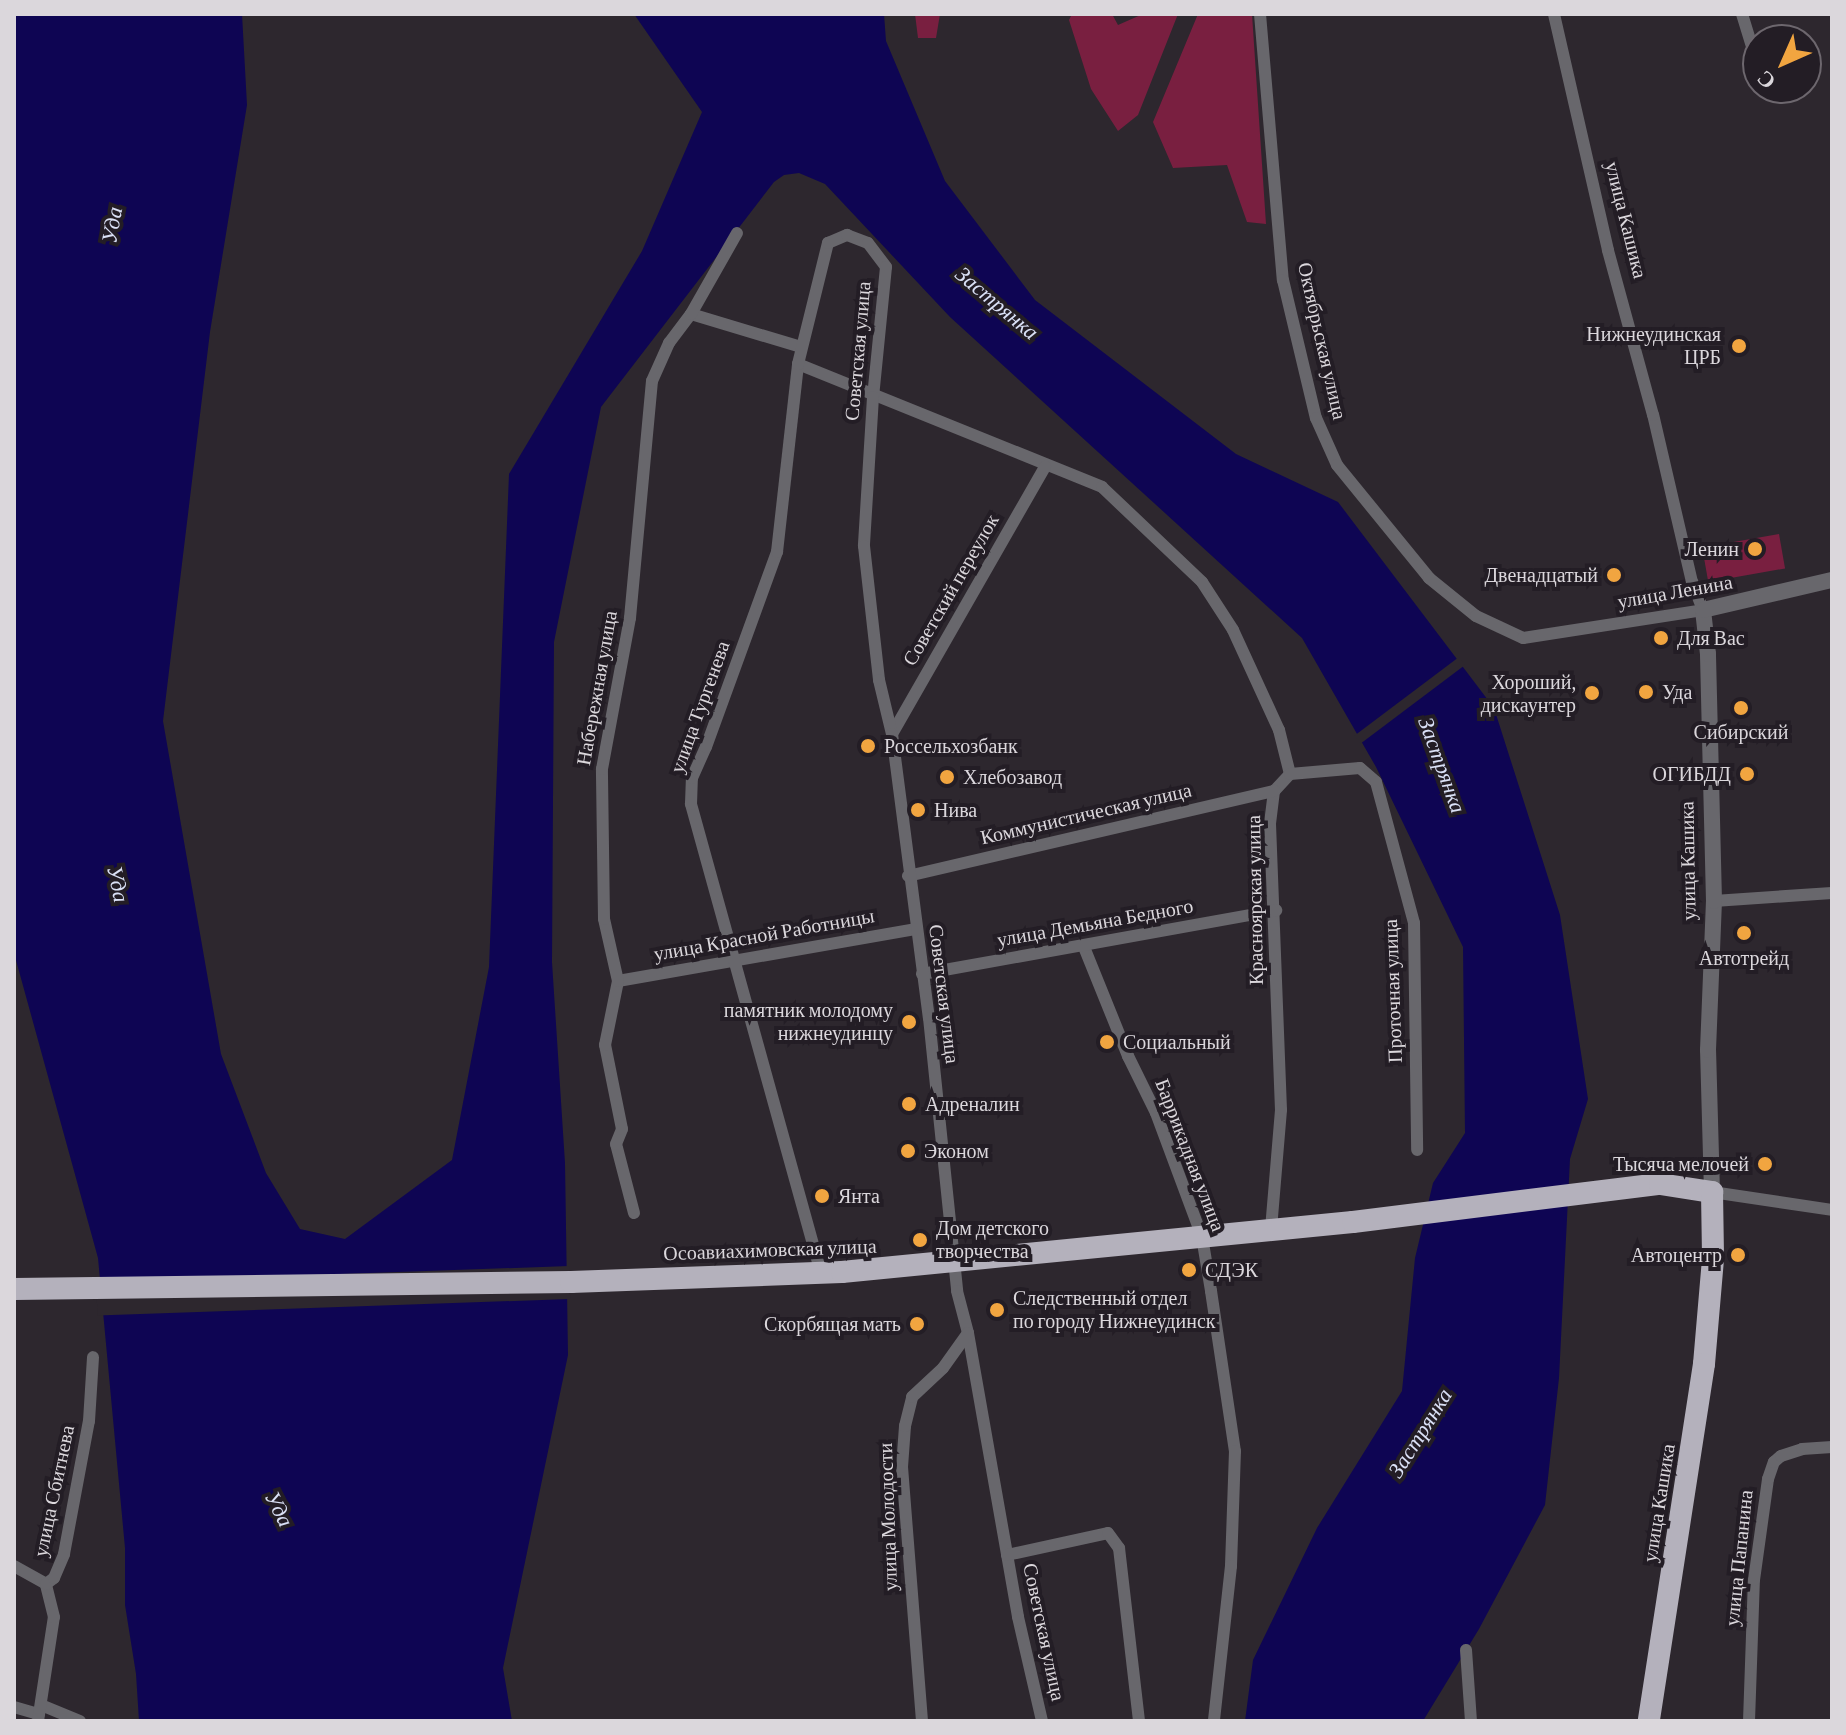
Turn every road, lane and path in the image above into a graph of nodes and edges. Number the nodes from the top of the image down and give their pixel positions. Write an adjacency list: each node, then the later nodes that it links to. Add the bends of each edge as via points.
1 (1260, 14): 12 (street, Октябрьская улица, via 1283,280 1319,426 1337,465 1429,578 1476,616)
2 (1554, 14): 11 (street, улица Кашика, via 1608,250)
3 (737, 233): 5 (street, Набережная улица)
4 (828, 243): 6 (street, улица Тургенева); 8 (street, Советская улица, via 847,235 868,243 886,267)
5 (691, 314): 6 (street); 24 (street, Набережная улица, via 669,343 652,381 630,618 602,769 604,919)
6 (801, 347): 7 (street, улица Тургенева)
7 (798, 364): 8 (street); 22 (street, улица Тургенева, via 777,552 692,778 691,804)
8 (873, 397): 9 (street); 13 (street, Советская улица, via 864,546 879,680)
9 (1045, 467): 13 (street, Советский переулок); 14 (street, via 1102,487 1202,582 1233,630 1273,713)
10 (1832, 580): 11 (street, улица Ленина)
11 (1703, 610): 12 (street, улица Ленина); 18 (street, улица Кашика)
12 (1523, 638)
13 (892, 734): 16 (street, Советская улица)
14 (1290, 774): 15 (street, Красноярская улица); 25 (street, Проточная улица, via 1360,768 1376,782 1414,923)
15 (1274, 791): 16 (street, Коммунистическая улица); 19 (street, Красноярская улица, via 1270,824)
16 (908, 876): 20 (street, Советская улица)
17 (1832, 893): 18 (street)
18 (1714, 901): 26 (street, улица Кашика, via 1708,1050)
19 (1276, 910): 21 (street, улица Демьяна Бедного); 29 (street, Красноярская улица, via 1281,1110)
20 (916, 929): 22 (street, улица Красной Работницы); 23 (street, Советская улица)
21 (1084, 947): 23 (street, улица Демьяна Бедного); 30 (street, Баррикадная улица, via 1156,1113)
22 (736, 958): 24 (street, улица Красной Работницы); 32 (street, улица Тургенева)
23 (922, 974): 31 (street, Советская улица)
24 (618, 981): 28 (street, Набережная улица, via 605,1045 622,1129 616,1144)
25 (1417, 1150)
26 (1712, 1192): 27 (street); 29 (highway, Осоавиахимовская улица, via 1660,1184); 49 (highway, улица Кашика, via 1713,1259 1704,1364)
27 (1832, 1210)
28 (634, 1213)
29 (1271, 1230): 30 (highway, Осоавиахимовская улица)
30 (1202, 1237): 31 (highway, Осоавиахимовская улица); 47 (street, Баррикадная улица, via 1235,1451 1231,1566)
31 (954, 1263): 32 (highway, Осоавиахимовская улица); 34 (street, Советская улица)
32 (821, 1273): 33 (highway, Осоавиахимовская улица, via 571,1282)
33 (14, 1289)
34 (968, 1333): 37 (street, Советская улица); 44 (street, улица Молодости, via 943,1368 912,1397 905,1426 902,1467)
35 (93, 1357): 39 (street, улица Сбитнева, via 89,1421 64,1554)
36 (1832, 1447): 50 (street, улица Папанина, via 1781,1456 1768,1479 1754,1580)
37 (1007, 1555): 45 (street, Советская улица); 46 (street, via 1108,1533 1119,1548)
38 (14, 1566): 39 (street)
39 (46, 1584): 42 (street, улица Сбитнева, via 54,1617)
40 (1466, 1650): 48 (street)
41 (14, 1707): 42 (street)
42 (39, 1713): 43 (street)
43 (80, 1721)
44 (922, 1721)
45 (1042, 1721)
46 (1139, 1721)
47 (1214, 1721)
48 (1471, 1721)
49 (1649, 1721)
50 (1749, 1721)

